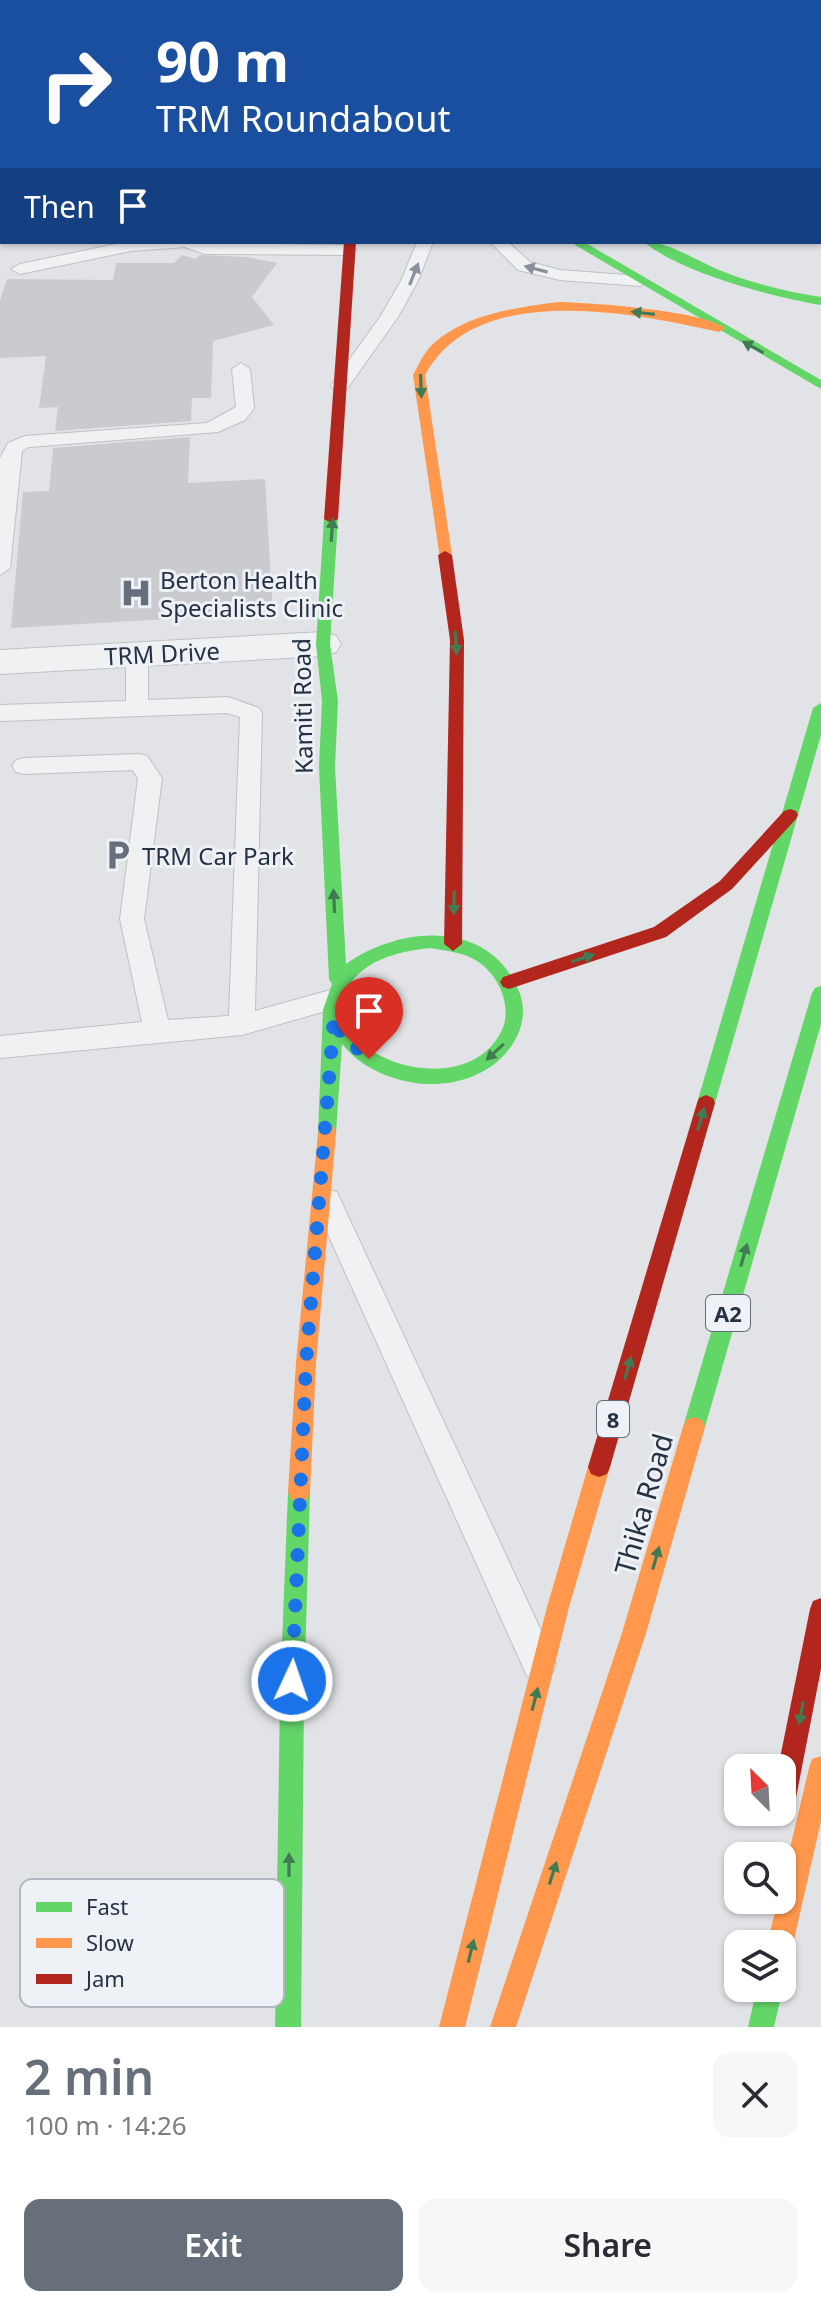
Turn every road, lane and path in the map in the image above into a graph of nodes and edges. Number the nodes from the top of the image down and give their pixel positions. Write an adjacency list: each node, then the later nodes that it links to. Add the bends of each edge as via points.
1 (159, 244): 8 (lane)
2 (192, 244): 7 (lane, via 205,249)
3 (424, 244): 13 (lane, one-way to 3, via 385,327 413,280)
4 (500, 244): 9 (lane, one-way to 4, via 560,275 524,266)
5 (579, 244): 9 (main road)
6 (654, 244): 10 (main road, via 760,290)
7 (350, 246): 13 (main road, Kamiti Road)
8 (20, 269)
9 (640, 281): 11 (main road)
10 (821, 301)
11 (719, 328): 14 (main road, one-way to 11); 24 (main road, one-way to 24, via 594,306 530,307 478,321 435,349 419,375 457,640)
12 (241, 369): 15 (lane, via 245,408 226,423 15,447)
13 (340, 385): 16 (main road, Kamiti Road, one-way to 13)
14 (821, 385)
15 (0, 568)
16 (323, 644): 17 (street, TRM Drive); 27 (main road, Kamiti Road, one-way to 16, via 327,767 330,701)
17 (137, 654): 18 (street, TRM Drive); 19 (lane)
18 (0, 662)
19 (137, 708): 21 (lane); 28 (lane, via 228,705 251,713)
20 (821, 708): 23 (main road, 8)
21 (0, 713)
22 (24, 766): 29 (lane, via 139,762 150,778 132,919)
23 (790, 815): 25 (main road, one-way to 23, via 660,932 726,885); 33 (main road, 8, one-way to 23)
24 (453, 944): 25 (main road, via 487,958); 27 (main road, via 410,941 385,946 362,960)
25 (509, 982): 27 (main road, one-way to 27, via 516,1012 505,1043 478,1066 419,1077 381,1066 341,1034)
26 (821, 993): 40 (main road, Thika Road / A2, one-way to 26, via 634,1633)
27 (335, 998): 28 (lane); 31 (main road)
28 (242, 1025): 29 (lane)
29 (157, 1031): 30 (lane)
30 (0, 1047)
31 (322, 1190): 33 (lane); 38 (main road, one-way to 31, via 290,1729 306,1363)
32 (821, 1609): 34 (main road, one-way to 34)
33 (542, 1670): 39 (main road, 8, one-way to 33)
34 (793, 1754)
35 (821, 1768): 36 (main road)
36 (783, 1930)
37 (767, 2002): 41 (main road)
38 (288, 2027)
39 (452, 2027)
40 (503, 2027)
41 (761, 2027)

